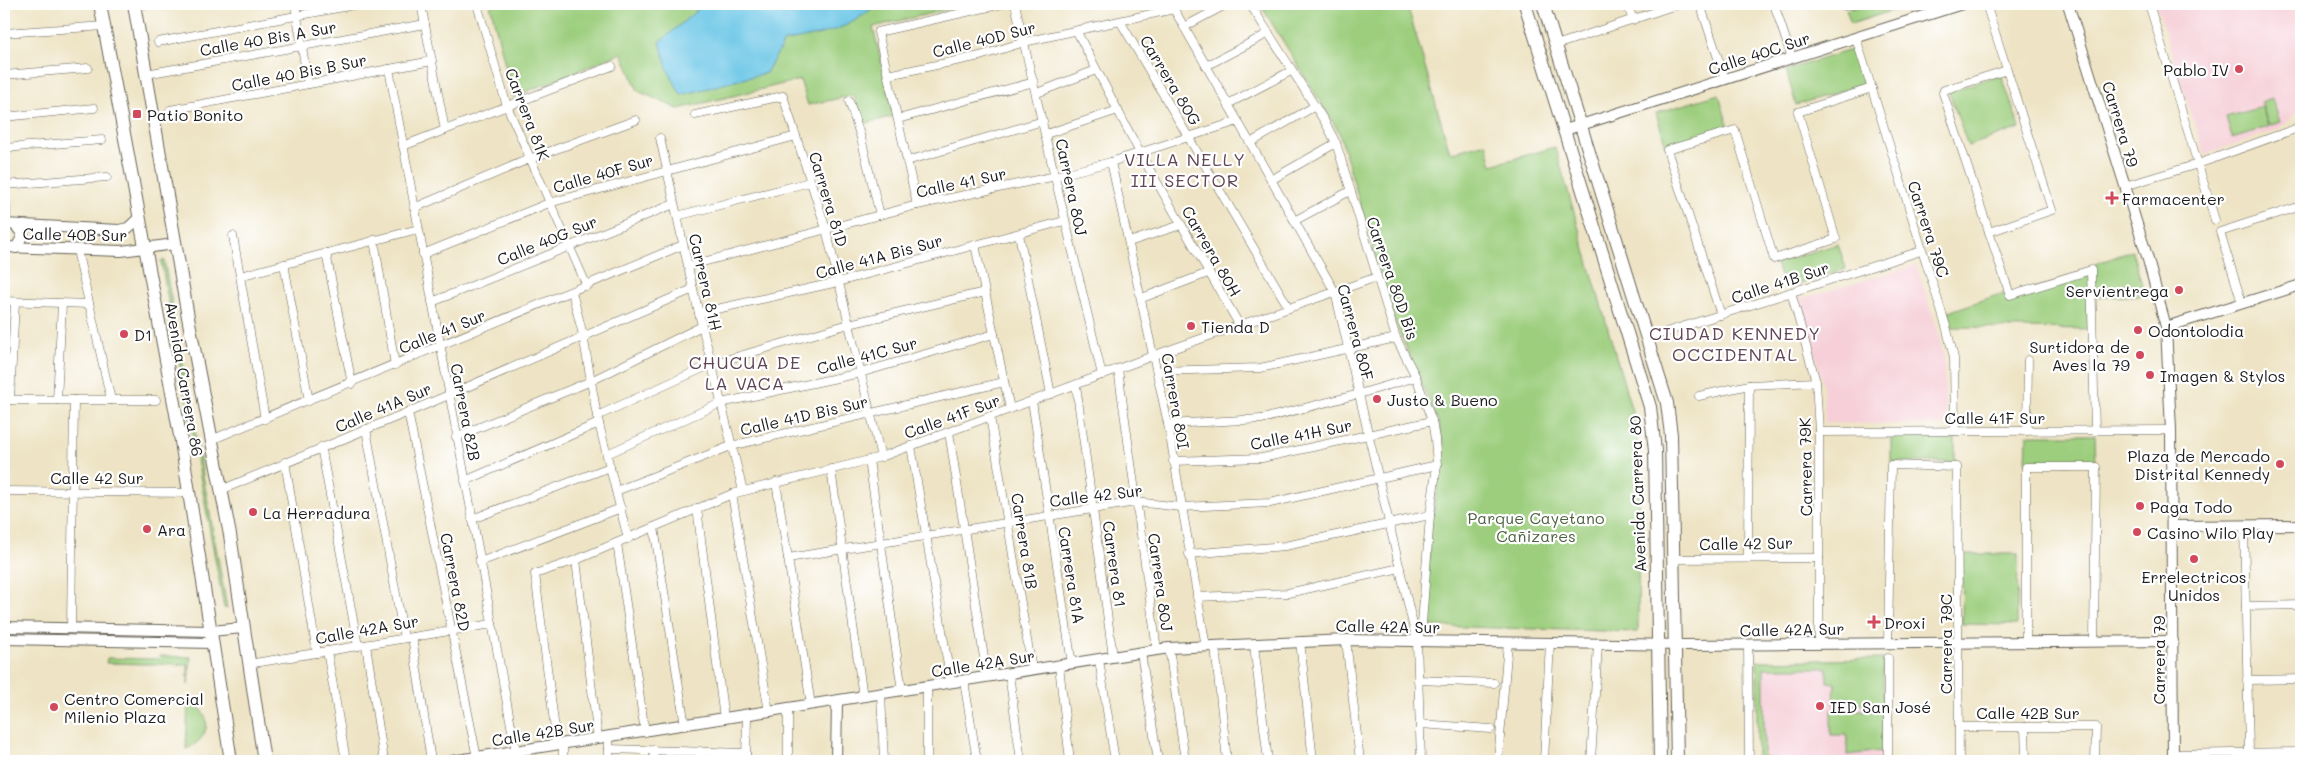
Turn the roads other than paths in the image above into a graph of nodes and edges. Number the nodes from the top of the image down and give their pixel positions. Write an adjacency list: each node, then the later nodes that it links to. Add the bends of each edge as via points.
1 (100, 4): 28 (main road, Avenida Carrera 86)
2 (138, 4): 47 (main road, Avenida Carrera 86)
3 (294, 4): 24 (street)
4 (359, 4): 24 (street)
5 (422, 4): 27 (street)
6 (476, 4): 57 (street, Carrera 81K)
7 (1002, 4): 48 (street, via 878,32)
8 (1015, 4): 35 (street, Carrera 80J)
9 (1227, 4): 29 (street)
10 (1250, 4): 32 (street, Carrera 80D Bis)
11 (1525, 4): 71 (main road, Avenida Carrera 80)
12 (1543, 4): 36 (main road, Avenida Carrera 80)
13 (1627, 4): 25 (street)
14 (1679, 4): 25 (street)
15 (1700, 4): 50 (street)
16 (1774, 4): 38 (street)
17 (1854, 4): 22 (street)
18 (1962, 4): 33 (street, Calle 40C Sur)
19 (1986, 4): 45 (street)
20 (2068, 4): 93 (street, Carrera 79)
21 (2149, 4): 85 (street)
22 (1844, 5)
23 (1172, 6): 26 (street, Calle 40D Sur); 29 (street, Carrera 80F)
24 (297, 16): 34 (street); 37 (street)
25 (1633, 20): 36 (street)
26 (1120, 21): 30 (street, Calle 40D Sur); 74 (street, Carrera 80G)
27 (425, 24): 37 (street, Calle 40 Bis A Sur); 39 (street)
28 (104, 26): 31 (street); 102 (main road, Avenida Carrera 86)
29 (1184, 27): 41 (street, Carrera 80F)
30 (1077, 32): 35 (street, Calle 40D Sur); 44 (street, Carrera 80H)
31 (4, 33)
32 (1269, 33): 41 (street); 46 (street, Carrera 80D Bis)
33 (1856, 38): 38 (street, Calle 40C Sur); 53 (street, Carrera 79C)
34 (158, 42)
35 (1024, 42): 48 (street, Calle 40D Sur, via 980,56); 51 (street, Carrera 80J)
36 (1556, 45): 69 (main road, Avenida Carrera 80)
37 (302, 46): 47 (street, Calle 40 Bis A Sur); 52 (street)
38 (1792, 58): 50 (street, Calle 40C Sur)
39 (432, 61): 43 (street, Calle 40 Bis B Sur); 70 (street)
40 (612, 66): 57 (street)
41 (1206, 66): 56 (street, Carrera 80F)
42 (88, 68): 49 (street)
43 (388, 69): 52 (street, Calle 40 Bis B Sur); 79 (street, Carrera 82B)
44 (1096, 70): 54 (street); 61 (street, Carrera 80H)
45 (2007, 70): 110 (street, via 2052,210); 110 (street, via 1943,91)
46 (1291, 71): 56 (street); 58 (street, Carrera 80D Bis)
47 (146, 74): 115 (main road, Avenida Carrera 86)
48 (888, 75): 64 (street)
49 (4, 76)
50 (1726, 79): 69 (street, Calle 40C Sur)
51 (1034, 82): 54 (street, Carrera 80J); 64 (street)
52 (308, 84): 60 (street, Calle 40 Bis B Sur)
53 (1872, 88): 123 (street, Carrera 79C); 148 (street, via 1798,112 1836,239 1774,259 1735,130 1667,150)
54 (1037, 93): 66 (street, Carrera 80J)
55 (850, 101): 100 (street)
56 (1228, 104): 67 (street, Carrera 80F)
57 (507, 106): 70 (street); 82 (street, Carrera 81K)
58 (1315, 106): 77 (street); 78 (street, Carrera 80D Bis)
59 (94, 108): 62 (street)
60 (170, 110)
61 (1118, 110): 72 (street); 81 (street, Carrera 80H)
62 (4, 116)
63 (695, 116): 73 (street, Carrera 81D, via 783,96)
64 (898, 119): 83 (street)
65 (636, 120): 82 (street)
66 (1043, 121): 72 (street, Carrera 80J); 83 (street)
67 (1238, 122): 74 (street, Calle 41 Sur); 77 (street, Carrera 80F)
68 (2301, 124): 85 (street)
69 (1580, 125): 71 (street, Calle 40C Sur); 156 (main road, Avenida Carrera 80)
70 (445, 130): 79 (street)
71 (1565, 130): 279 (main road, Avenida Carrera 80, via 1624,316 1652,418)
72 (1046, 134): 88 (street, Carrera 80J)
73 (796, 136): 86 (street, Calle 40F Sur); 91 (street, Carrera 81D)
74 (1190, 137): 81 (street, Calle 41 Sur); 146 (street, Carrera 80G)
75 (660, 138): 86 (street, Carrera 81H)
76 (102, 140): 80 (street)
77 (1250, 143): 90 (street, Carrera 80F)
78 (1336, 143): 90 (street); 94 (street, Carrera 80D Bis)
79 (403, 146): 99 (street, Carrera 82B)
80 (4, 148)
81 (1140, 153): 84 (street, Calle 41 Sur); 107 (street, Carrera 80H)
82 (530, 159): 95 (street, Carrera 81K); 99 (street)
83 (907, 161): 97 (street)
84 (1111, 162): 88 (street, Calle 41 Sur); 114 (street, Carrera 80I)
85 (2198, 164): 93 (street); 103 (street)
86 (668, 169): 95 (street, Calle 40F Sur); 96 (street, Carrera 81H)
87 (4, 176): 92 (street)
88 (1056, 176): 97 (street, Calle 41 Sur); 104 (street, Carrera 80J)
89 (107, 177): 92 (street)
90 (1271, 180): 105 (street, Carrera 80F)
91 (810, 182): 101 (street); 109 (street, Carrera 81D)
92 (4, 185): 106 (street)
93 (2125, 186): 152 (street, Carrera 79)
94 (1350, 191): 105 (street); 130 (street, Carrera 80D Bis)
95 (550, 203): 118 (street, Carrera 81K); 125 (street, Calle 40F Sur)
96 (674, 204): 101 (street, Carrera 81H); 118 (street, Calle 40G Sur)
97 (917, 205): 100 (street, Calle 41 Sur)
98 (2301, 206): 143 (street, via 2220,232)
99 (414, 208): 108 (street, Carrera 82B)
100 (880, 215): 109 (street, Calle 41 Sur)
101 (677, 216): 116 (street, Carrera 81H)
102 (139, 218): 106 (street, Calle 40B Sur, via 128,228 119,230); 121 (main road, Avenida Carrera 86)
103 (2215, 220)
104 (1064, 221): 111 (street, Calle 41A Bis Sur); 166 (street, Carrera 80J)
105 (1294, 221): 137 (street, Carrera 80F)
106 (9, 224): 120 (street, via 23,235)
107 (1181, 225): 114 (street); 128 (street, Carrera 80H)
108 (418, 229): 113 (street); 125 (street, Carrera 82B)
109 (826, 230): 127 (street, Calle 41 Sur); 131 (street, Carrera 81D)
110 (1989, 232): 195 (street, via 2010,295 2091,270)
111 (1019, 234): 117 (street, Calle 41A Bis Sur); 174 (street)
112 (233, 236): 129 (street)
113 (374, 240): 124 (street); 162 (street)
114 (1129, 242): 139 (street, Carrera 80I)
115 (175, 244): 121 (street, Calle 40B Sur); 203 (main road, Avenida Carrera 86)
116 (683, 245): 127 (street, Carrera 81H); 133 (street, Calle 41 Sur)
117 (974, 245): 131 (street, Calle 41A Bis Sur); 136 (street)
118 (568, 246): 133 (street, Carrera 81K); 142 (street, Calle 40G Sur)
119 (4, 247): 120 (street, Calle 40B Sur)
120 (16, 248): 122 (street, Calle 40B Sur)
121 (145, 248): 122 (street, Calle 40B Sur); 223 (main road, Avenida Carrera 86)
122 (77, 250): 145 (street)
123 (1921, 251): 138 (street, Calle 41B Sur); 197 (street, Carrera 79C, via 1954,358)
124 (326, 253): 126 (street); 171 (street)
125 (423, 254): 142 (street, Carrera 82B)
126 (284, 264): 129 (street); 183 (street)
127 (688, 266): 134 (street, Carrera 81H)
128 (1208, 273): 139 (street); 151 (street, Carrera 80H)
129 (240, 276): 190 (street)
130 (1378, 277): 137 (street, Calle 41F Sur); 155 (street, Carrera 80D Bis)
131 (838, 282): 147 (street, Calle 41A Bis Sur); 149 (street, Carrera 81D)
132 (2301, 285): 143 (street)
133 (587, 286): 135 (street, Calle 41 Sur)
134 (693, 289): 147 (street, Carrera 81H); 154 (street, Calle 41A Sur)
135 (572, 292): 154 (street); 157 (street, Calle 41 Sur)
136 (985, 292): 149 (street); 153 (street)
137 (1334, 292): 146 (street, Calle 41F Sur); 158 (street, Carrera 80F)
138 (1791, 292): 148 (street, Calle 41B Sur); 170 (street, Carrera 79K)
139 (1142, 298): 159 (street, Carrera 80I)
140 (4, 301): 141 (street)
141 (15, 302): 144 (street); 178 (street)
142 (432, 302): 157 (street, Carrera 82B)
143 (2242, 302): 152 (street)
144 (62, 304): 145 (street); 179 (street)
145 (89, 304): 181 (street)
146 (1289, 308): 151 (street, Calle 41F Sur)
147 (699, 313): 150 (street, Carrera 81H)
148 (1721, 315): 156 (street, Calle 41B Sur)
149 (849, 324): 161 (street); 165 (street, Carrera 81D)
150 (702, 326): 161 (street, Carrera 81H); 168 (street)
151 (1240, 326): 159 (street, Calle 41F Sur)
152 (2166, 327): 196 (street, Carrera 79)
153 (994, 334): 165 (street, Calle 41C Sur); 169 (street)
154 (583, 335): 168 (street); 176 (street, Calle 41A Sur)
155 (1396, 338): 158 (street); 167 (street, Carrera 80D Bis)
156 (1647, 338): 249 (main road, Avenida Carrera 80, via 1664,390 1670,422)
157 (440, 347): 162 (street, Calle 41 Sur); 176 (street, Carrera 82B)
158 (1348, 349): 164 (street, via 1260,368); 175 (street, Carrera 80F)
159 (1155, 355): 163 (street, Calle 41F Sur); 164 (street, Carrera 80I)
160 (2028, 360): 198 (street)
161 (712, 364): 185 (street, Carrera 81H); 191 (street)
162 (395, 365): 171 (street, Calle 41 Sur)
163 (1118, 369): 166 (street, Calle 41F Sur); 225 (street, Carrera 80J)
164 (1158, 371): 193 (street, Carrera 80I)
165 (860, 373): 185 (street, Calle 41C Sur); 188 (street, Carrera 81D)
166 (1102, 375): 172 (street, Calle 41F Sur)
167 (1416, 377): 175 (street); 192 (street, Carrera 80D Bis)
168 (591, 381): 191 (street); 202 (street)
169 (1004, 382): 186 (street); 188 (street, Calle 41D Bis Sur)
170 (1816, 382): 173 (street); 200 (street, Carrera 79K)
171 (352, 384): 183 (street, Calle 41 Sur)
172 (1076, 384): 174 (street, Calle 41F Sur); 229 (street, Carrera 81)
173 (1749, 385): 177 (street); 247 (street)
174 (1051, 394): 184 (street, Calle 41F Sur)
175 (1359, 394): 193 (street, via 1262,419); 201 (street, Carrera 80F)
176 (448, 395): 187 (street, Calle 41A Sur); 202 (street, Carrera 82B)
177 (1699, 396)
178 (7, 400): 179 (street)
179 (57, 400): 180 (street)
180 (74, 400): 181 (street); 222 (street)
181 (111, 400): 182 (street)
182 (156, 400)
183 (309, 401): 190 (street, Calle 41 Sur)
184 (1032, 401): 186 (street, Calle 41F Sur); 231 (street, Carrera 81A)
185 (721, 403): 204 (street, Carrera 81H); 207 (street, Calle 41C Sur)
186 (1010, 409): 189 (street, Calle 41F Sur)
187 (408, 412): 194 (street, Calle 41A Sur); 260 (street, Carrera 82D)
188 (870, 413): 204 (street, Calle 41D Bis Sur); 208 (street, Carrera 81D)
189 (990, 416): 199 (street, Calle 41F Sur); 233 (street, Carrera 81B)
190 (265, 419): 203 (street, Calle 41 Sur)
191 (598, 419): 207 (street); 216 (street)
192 (1432, 421): 201 (street, Calle 41H Sur); 212 (street, Carrera 80D Bis)
193 (1168, 424): 210 (street, Carrera 80I)
194 (366, 429): 206 (street, Calle 41A Sur); 262 (street)
195 (2095, 430): 196 (street, Calle 41F Sur); 198 (street, Calle 41F Sur)
196 (2171, 430): 236 (street, Carrera 79)
197 (1955, 431): 198 (street, Calle 41F Sur); 200 (street, Calle 41F Sur)
198 (2027, 431)
199 (949, 432): 205 (street, Calle 41F Sur); 239 (street)
200 (1819, 432): 248 (street, Carrera 79K)
201 (1368, 435): 210 (street, Calle 41H Sur, via 1262,458); 215 (street, Carrera 80F)
202 (456, 437): 216 (street, Carrera 82B)
203 (211, 440): 218 (main road, Avenida Carrera 86)
204 (732, 446): 220 (street, Calle 41D Bis Sur); 221 (street, Carrera 81H)
205 (911, 446): 208 (street, Calle 41F Sur); 240 (street)
206 (322, 447): 211 (street, Calle 41A Sur); 277 (street)
207 (607, 454): 213 (street)
208 (881, 457): 209 (street, Calle 41F Sur)
209 (869, 460): 214 (street, Calle 41F Sur); 243 (street)
210 (1173, 461): 226 (street, Carrera 80I)
211 (285, 462): 218 (street, Calle 41A Sur); 285 (street)
212 (1437, 465): 215 (street, Calle 42 Sur); 230 (street, Carrera 80D Bis)
213 (610, 468): 220 (street); 232 (street)
214 (831, 469): 217 (street, Calle 41F Sur); 244 (street)
215 (1379, 478): 226 (street, Calle 42 Sur, via 1270,503); 234 (street, Carrera 80F)
216 (465, 481): 232 (street, Carrera 82B)
217 (776, 482): 221 (street, Calle 41F Sur); 246 (street)
218 (221, 490): 259 (main road, Avenida Carrera 86)
219 (4, 491): 222 (street, Calle 42 Sur)
220 (616, 491): 227 (street)
221 (742, 491): 224 (street, Calle 41F Sur)
222 (73, 492): 223 (street, Calle 42 Sur); 258 (street)
223 (189, 493): 261 (main road, Avenida Carrera 86)
224 (732, 494): 228 (street, Calle 41F Sur); 309 (street)
225 (1136, 502): 226 (street, Calle 42 Sur); 229 (street, Calle 42 Sur); 283 (street, Carrera 80J)
226 (1181, 507): 245 (street, Carrera 80I)
227 (620, 508): 241 (street); 251 (street)
228 (697, 508): 238 (street, Calle 41F Sur); 311 (street)
229 (1093, 509): 231 (street, Calle 42 Sur); 287 (street, Carrera 81)
230 (1430, 515): 234 (street); 267 (street, Carrera 80D Bis, via 1422,624)
231 (1049, 516): 233 (street, Calle 42 Sur); 291 (street, Carrera 81A)
232 (472, 519): 251 (street, Carrera 82B)
233 (1008, 523): 239 (street, Calle 42 Sur); 293 (street, Carrera 81B)
234 (1389, 524): 245 (street, via 1286,546); 252 (street, Carrera 80F)
235 (2301, 525): 237 (street)
236 (2172, 526): 237 (street); 266 (street, Carrera 79)
237 (2244, 526): 255 (street)
238 (654, 527): 241 (street, Calle 41F Sur); 313 (street)
239 (964, 530): 240 (street, Calle 42 Sur); 295 (street)
240 (926, 536): 243 (street, Calle 42 Sur); 300 (street)
241 (628, 539): 242 (street, Calle 41F Sur)
242 (617, 543): 250 (street, Calle 41F Sur); 317 (street)
243 (881, 543): 244 (street, Calle 42 Sur); 303 (street)
244 (842, 550): 246 (street, Calle 42 Sur); 305 (street)
245 (1189, 554): 253 (street, Carrera 80I)
246 (788, 558): 307 (street)
247 (1748, 558): 248 (street, Calle 42 Sur); 249 (street, Calle 42 Sur)
248 (1819, 558): 276 (street, Carrera 79K)
249 (1674, 559): 280 (main road, Avenida Carrera 80)
250 (576, 560): 319 (street); 320 (street, Calle 41F Sur, via 535,574)
251 (480, 562): 256 (street, Carrera 82B)
252 (1400, 568): 253 (street, via 1288,593); 267 (street, Carrera 80F)
253 (1197, 597): 281 (street, Carrera 80I)
254 (2301, 605): 255 (street)
255 (2246, 606): 298 (street)
256 (492, 624): 260 (street, Calle 42A Sur); 327 (street, Carrera 82B)
257 (4, 627): 258 (street)
258 (72, 628): 261 (street)
259 (243, 628): 261 (street); 290 (main road, Avenida Carrera 86)
260 (451, 630): 262 (street, Calle 42A Sur); 329 (street, Carrera 82D)
261 (212, 637): 263 (street); 330 (main road, Avenida Carrera 86)
262 (408, 637): 277 (street, Calle 42A Sur); 334 (street)
263 (4, 639)
264 (1346, 640): 265 (street, Calle 42A Sur); 267 (street, Calle 42A Sur); 354 (street)
265 (1300, 641): 278 (street, Calle 42A Sur); 353 (street)
266 (2173, 641): 271 (street, Calle 42A Sur); 328 (street, Carrera 79)
267 (1417, 642): 268 (street, Calle 42A Sur); 297 (street, Carrera 80F)
268 (1508, 642): 269 (street, Calle 42A Sur); 356 (street)
269 (1550, 642): 274 (street, Calle 42A Sur); 357 (street)
270 (2026, 642): 271 (street, Calle 42A Sur); 271 (street, via 2026,467 2096,467); 273 (street, Calle 42A Sur)
271 (2094, 642)
272 (1888, 643): 273 (street, Calle 42A Sur); 273 (street, Carrera 79C, via 1891,466 1957,467); 276 (street, Calle 42A Sur)
273 (1959, 643): 314 (street, Carrera 79C)
274 (1598, 644): 279 (street, Calle 42A Sur); 358 (street)
275 (1748, 644): 276 (street, Calle 42A Sur); 280 (street, Calle 42A Sur); 361 (street)
276 (1818, 644)
277 (362, 645): 284 (street, Calle 42A Sur); 333 (street)
278 (1254, 645): 281 (street, Calle 42A Sur); 352 (street)
279 (1658, 645): 280 (street, Calle 42A Sur); 359 (main road, Avenida Carrera 80)
280 (1675, 645): 360 (main road, Avenida Carrera 80)
281 (1210, 646): 282 (street, Calle 42A Sur); 351 (street, Carrera 80I)
282 (1169, 648): 283 (street, Calle 42A Sur); 350 (street, Carrera 80J)
283 (1157, 650): 286 (street, Calle 42A Sur)
284 (327, 651): 285 (street, Calle 42A Sur); 332 (street)
285 (317, 653): 290 (street, Calle 42A Sur)
286 (1141, 653): 287 (street, Calle 42A Sur); 349 (street)
287 (1114, 657): 289 (street, Calle 42A Sur)
288 (1888, 658): 362 (street)
289 (1099, 660): 291 (street, Calle 42A Sur); 348 (street)
290 (248, 664): 331 (main road, Avenida Carrera 86)
291 (1072, 664): 292 (street, Calle 42A Sur)
292 (1059, 666): 293 (street, Calle 42A Sur); 347 (street)
293 (1032, 670): 294 (street, Calle 42A Sur)
294 (1009, 674): 295 (street, Calle 42A Sur); 346 (street)
295 (987, 677): 299 (street, Calle 42A Sur)
296 (2301, 678): 298 (street)
297 (1418, 680): 301 (street); 312 (street, Carrera 80F)
298 (2247, 680): 324 (street)
299 (964, 681): 300 (street, Calle 42A Sur); 345 (street)
300 (951, 683): 302 (street, Calle 42A Sur)
301 (1494, 683)
302 (927, 687): 303 (street, Calle 42A Sur); 344 (street)
303 (902, 691): 304 (street, Calle 42A Sur)
304 (881, 694): 305 (street, Calle 42A Sur); 343 (street)
305 (863, 697): 306 (street, Calle 42A Sur)
306 (837, 701): 307 (street, Calle 42A Sur); 342 (street)
307 (811, 705): 308 (street, Calle 42A Sur)
308 (788, 709): 309 (street, Calle 42A Sur); 341 (street)
309 (769, 712): 310 (street, Calle 42A Sur)
310 (746, 716): 311 (street, Calle 42A Sur); 326 (street)
311 (724, 719): 313 (street, Calle 42A Sur)
312 (1420, 724): 316 (street); 355 (street, Carrera 80F)
313 (685, 726): 317 (street, Calle 42A Sur)
314 (1959, 726): 315 (street, Calle 42B Sur); 363 (street, Carrera 79C)
315 (2025, 728): 364 (street); 365 (street, Calle 42B Sur, via 2096,727)
316 (1491, 729)
317 (645, 732): 318 (street, Calle 42A Sur)
318 (609, 738): 319 (street, Calle 42B Sur); 321 (street)
319 (598, 739): 320 (street, Calle 42B Sur)
320 (560, 745): 327 (street, Calle 42B Sur); 336 (street)
321 (609, 749): 322 (street, Calle 42B Sur); 337 (street)
322 (654, 750): 323 (street, Calle 42B Sur); 338 (street)
323 (700, 751): 326 (street, Calle 42B Sur); 339 (street)
324 (2249, 752): 325 (street); 328 (street)
325 (2301, 752)
326 (746, 753): 340 (street)
327 (516, 756): 329 (street, Calle 42B Sur)
328 (2173, 757)
329 (473, 759): 335 (street, Calle 42B Sur)
330 (231, 761)
331 (264, 761)
332 (346, 761)
333 (384, 761)
334 (431, 761)
335 (452, 761)
336 (563, 761)
337 (609, 761)
338 (653, 761)
339 (700, 761)
340 (746, 761)
341 (788, 761)
342 (836, 761)
343 (884, 761)
344 (927, 761)
345 (977, 761)
346 (1021, 761)
347 (1070, 761)
348 (1115, 761)
349 (1158, 761)
350 (1186, 761)
351 (1226, 761)
352 (1268, 761)
353 (1313, 761)
354 (1360, 761)
355 (1421, 761)
356 (1498, 761)
357 (1544, 761)
358 (1591, 761)
359 (1660, 761)
360 (1676, 761)
361 (1749, 761)
362 (1888, 761)
363 (1959, 761)
364 (2026, 761)
365 (2095, 761)

